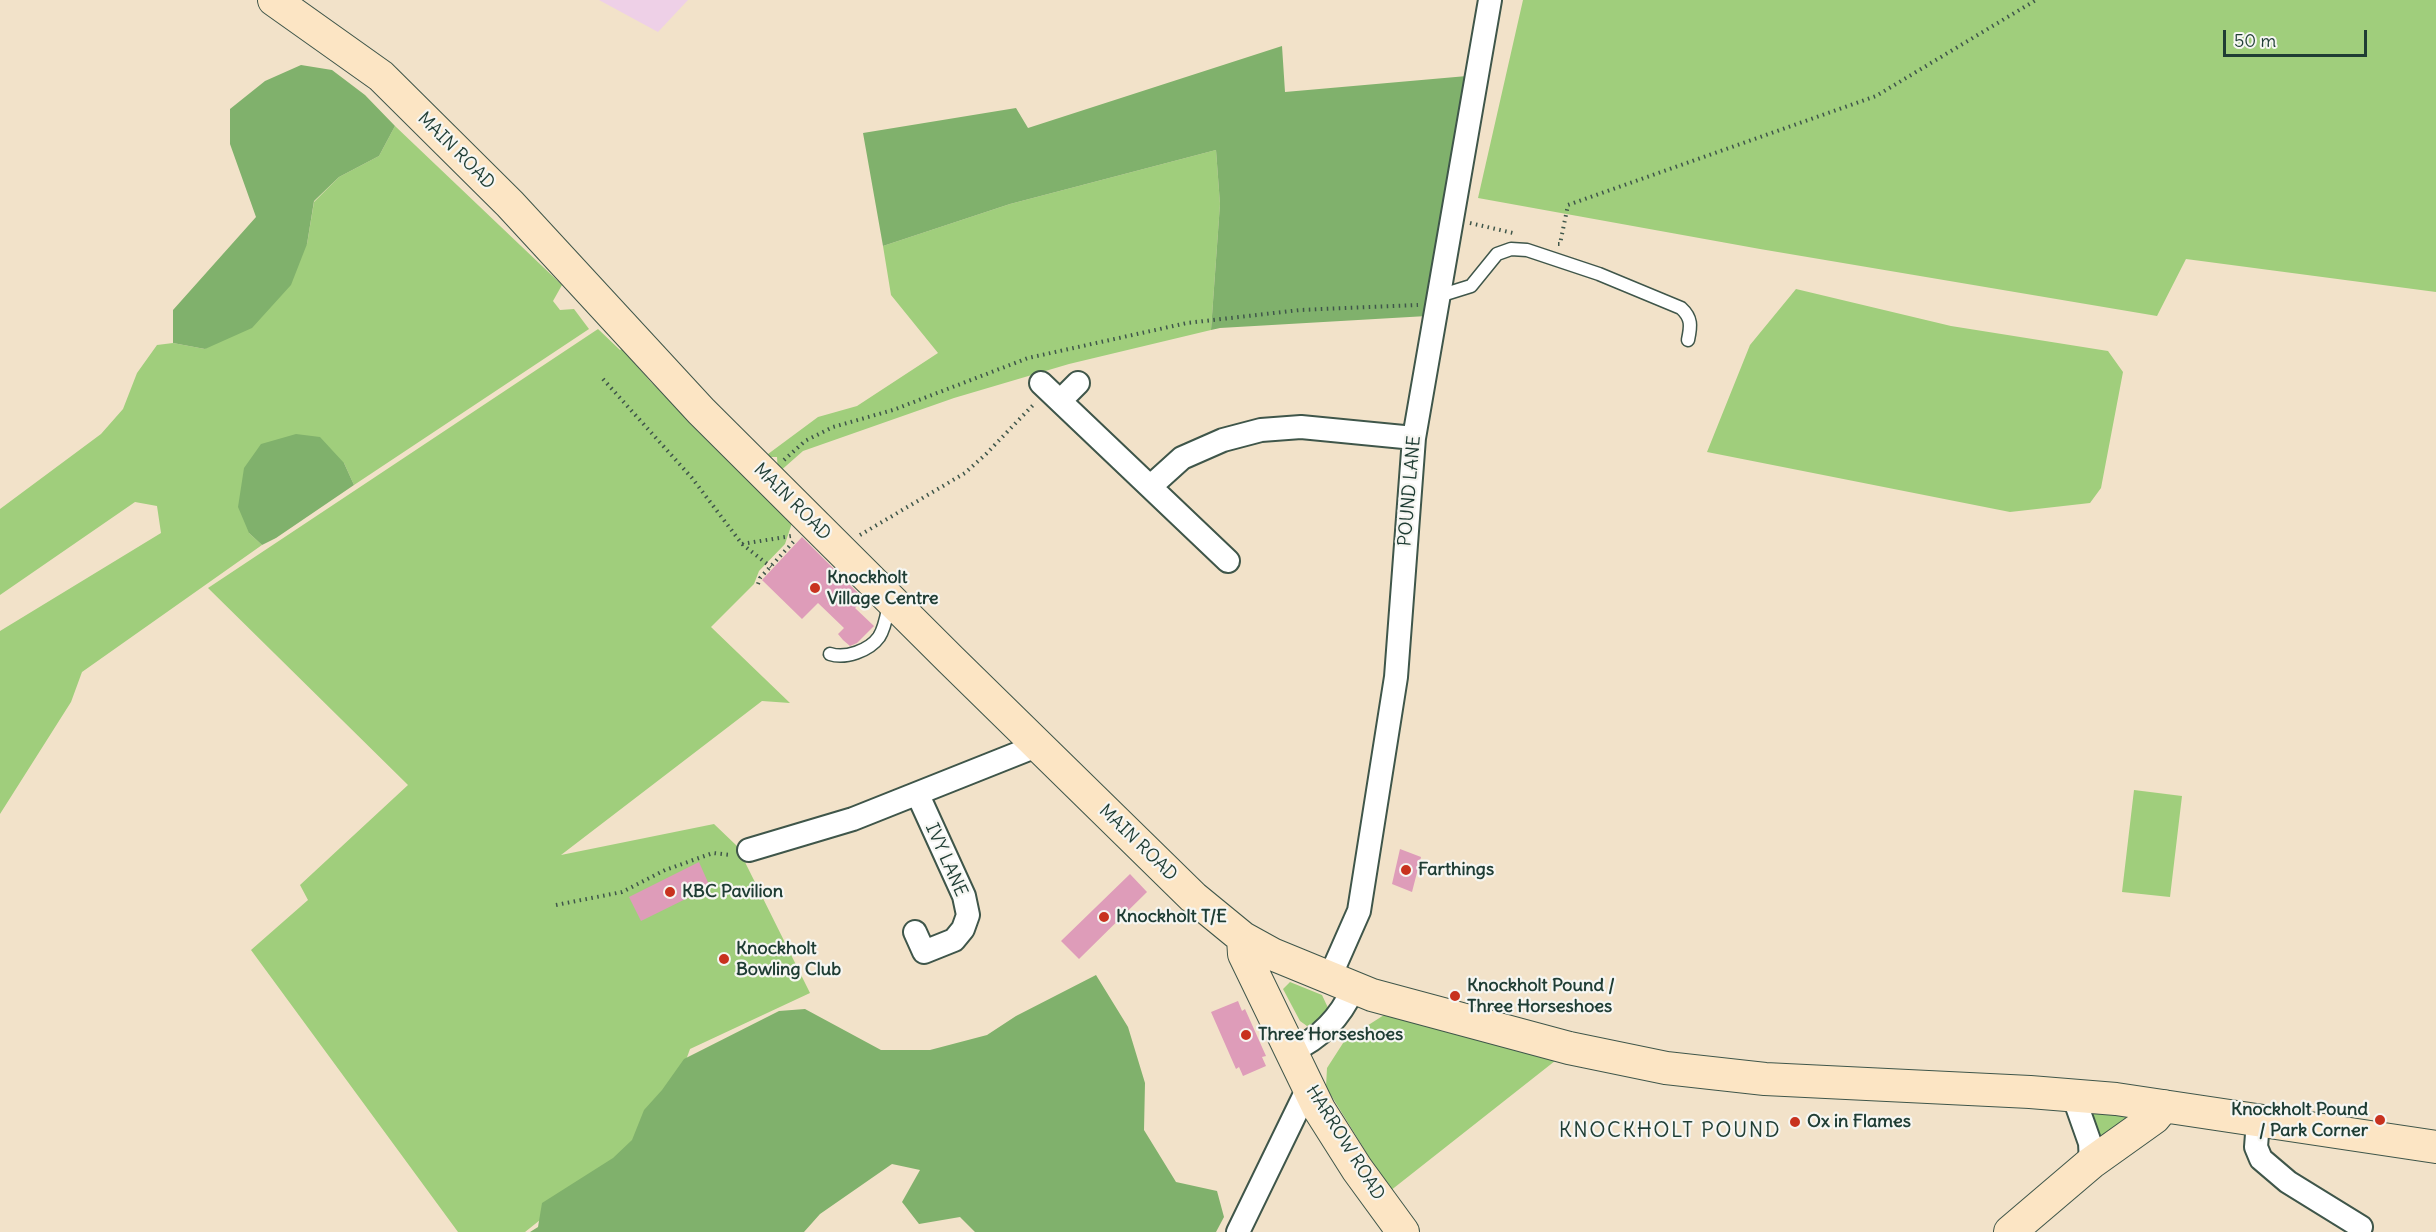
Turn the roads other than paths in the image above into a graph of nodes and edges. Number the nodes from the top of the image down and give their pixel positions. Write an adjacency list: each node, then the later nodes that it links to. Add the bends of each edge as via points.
1 (274, 0): 9 (street, MAIN ROAD, via 381,76 510,204 701,411)
2 (1490, 0): 3 (street, POUND LANE)
3 (1438, 301): 4 (lane, via 1471,286 1497,254 1511,249 1527,250 1681,308 1689,315); 6 (street, POUND LANE)
4 (1688, 340)
5 (1078, 383): 7 (street, via 1050,391)
6 (1414, 438): 7 (street, via 1301,427 1261,430 1223,440 1182,458); 16 (street, POUND LANE, via 1396,677 1359,911)
7 (1151, 486): 8 (street)
8 (1217, 557)
9 (890, 600): 10 (lane, via 879,638 857,652); 11 (street, MAIN ROAD)
10 (830, 654)
11 (1039, 745): 12 (street); 15 (street, MAIN ROAD, via 1193,897)
12 (918, 795): 13 (street); 14 (street, IVY LANE, via 964,896 968,915 954,940 924,952)
13 (749, 850)
14 (915, 932)
15 (1243, 938): 16 (street, MAIN ROAD); 17 (street, HARROW ROAD, via 1244,954)
16 (1341, 984): 17 (street, POUND LANE, via 1332,1024); 19 (street, MAIN ROAD, via 1548,1042 1666,1068 1797,1082)
17 (1292, 1052): 18 (street, HARROW ROAD)
18 (1308, 1088): 25 (street); 26 (street, HARROW ROAD, via 1344,1150)
19 (2073, 1095): 20 (street, MAIN ROAD); 23 (street, via 2090,1143)
20 (2164, 1106): 21 (street, MAIN ROAD); 23 (street, via 2154,1118)
21 (2258, 1121): 22 (street, MAIN ROAD); 24 (street, via 2256,1147 2261,1159 2288,1182)
22 (2436, 1147)
23 (2091, 1163): 27 (street)
24 (2361, 1227)
25 (1238, 1232)
26 (1403, 1232)
27 (2010, 1232)

